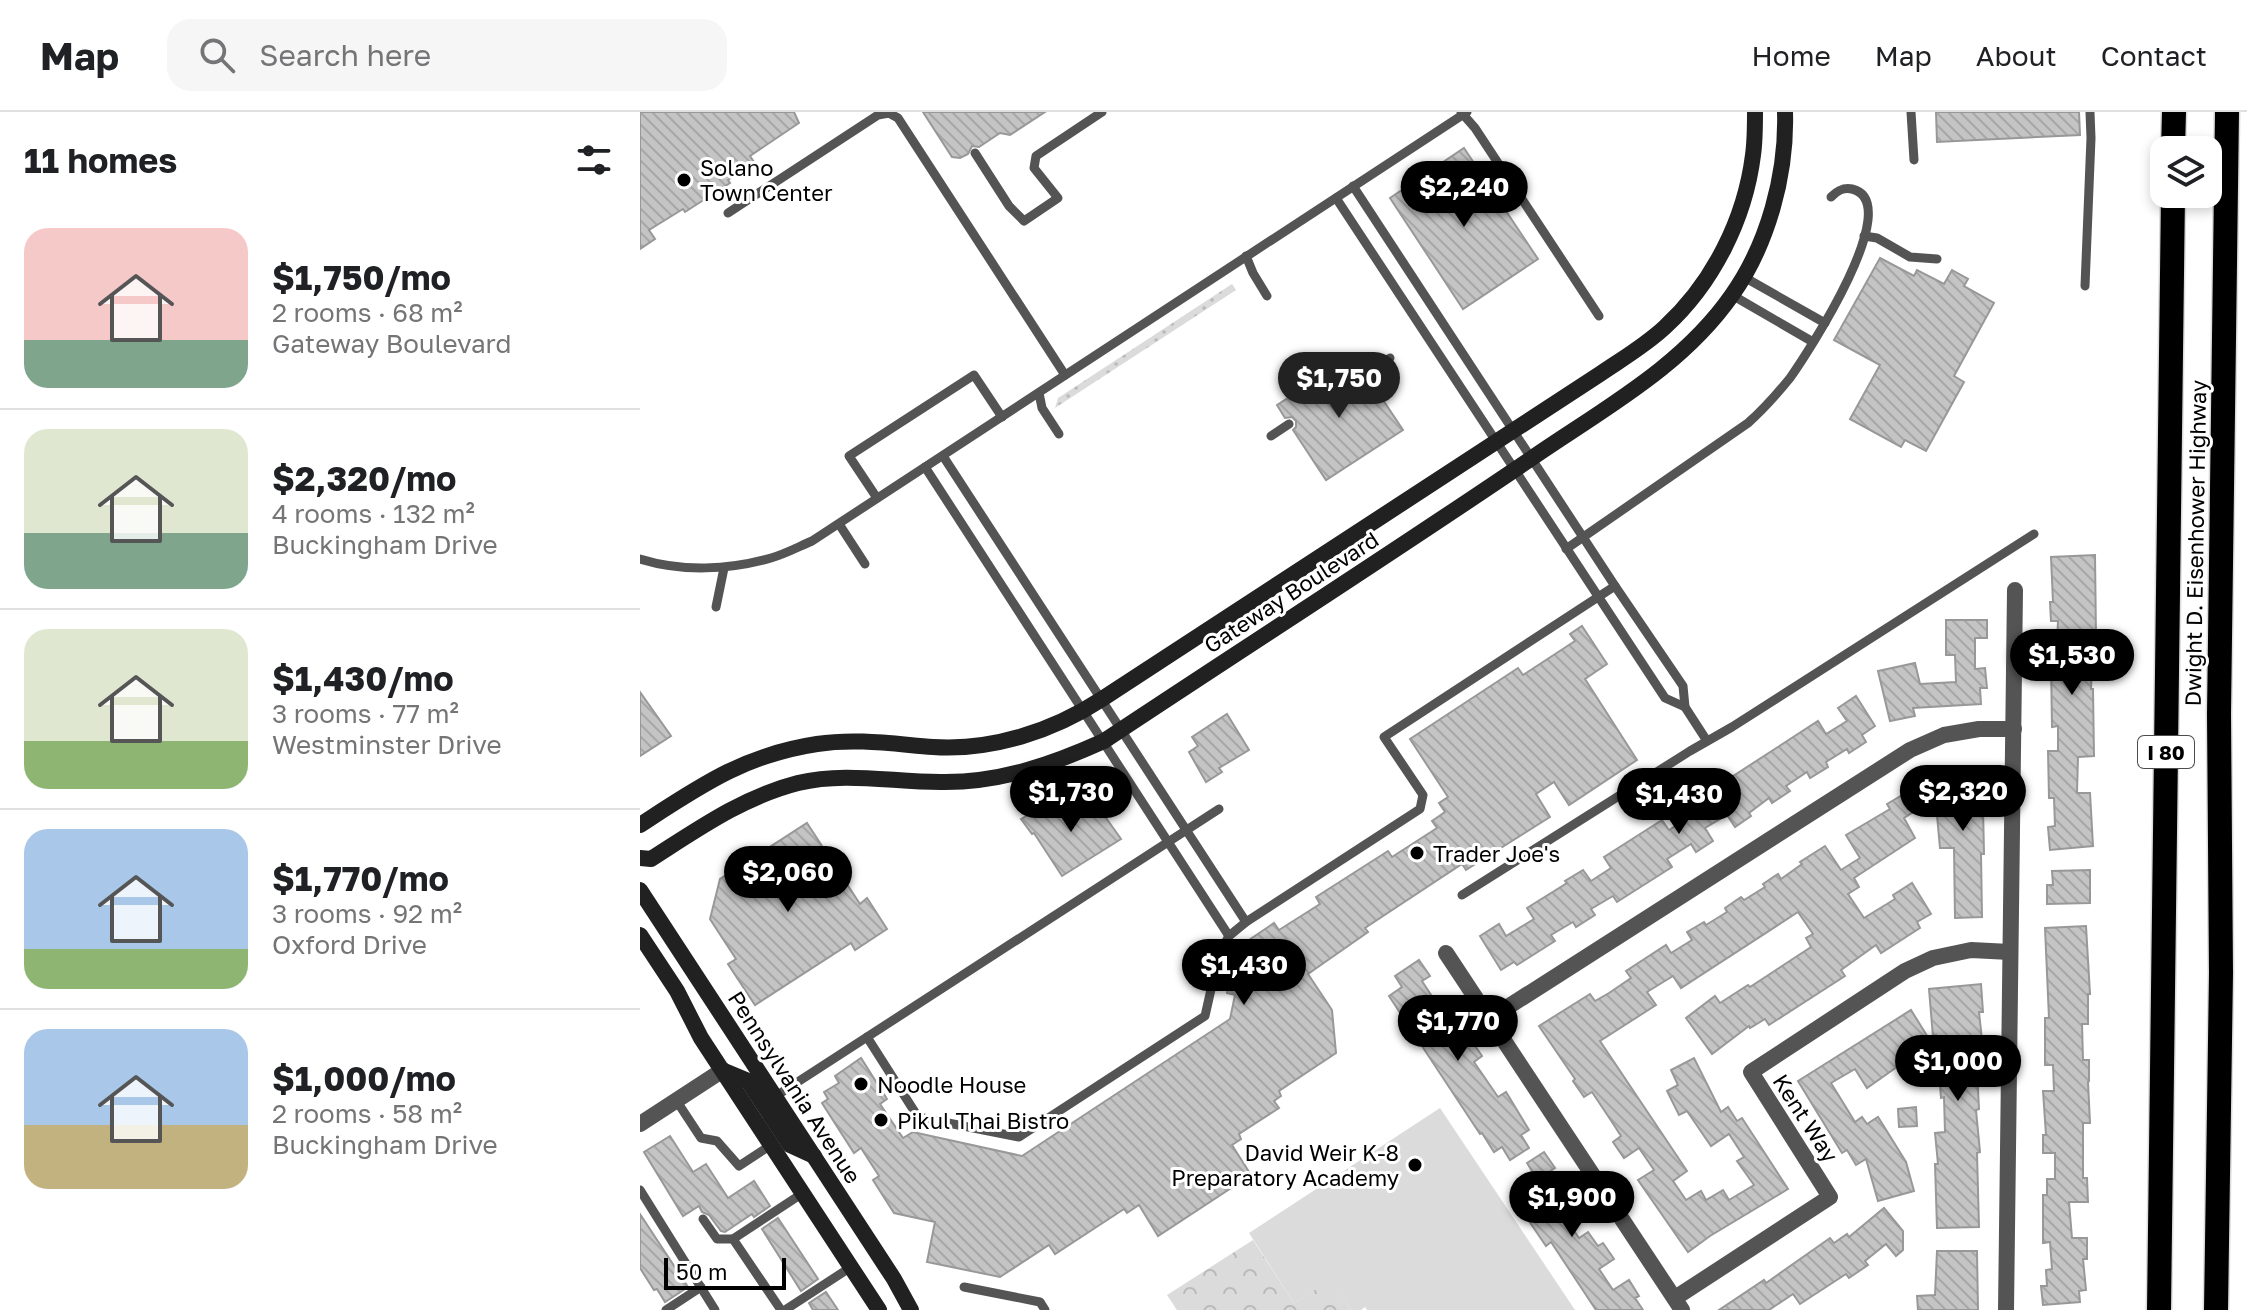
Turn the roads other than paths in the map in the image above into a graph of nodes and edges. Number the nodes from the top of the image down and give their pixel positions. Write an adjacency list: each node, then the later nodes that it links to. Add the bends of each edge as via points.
1 (1102, 112): 10 (lane, via 1036,156 1034,168 1058,198 1024,221)
2 (1755, 112): 33 (street, Gateway Boulevard, via 1744,199 1728,241 1701,286 1665,328)
3 (1785, 112): 20 (street, Gateway Boulevard, via 1773,206)
4 (1911, 112): 11 (lane)
5 (2090, 112): 21 (lane)
6 (2174, 112): 9 (highway)
7 (2227, 112): 99 (highway, Dwight D. Eisenhower Highway / I 80)
8 (1463, 113): 12 (lane); 24 (lane)
9 (2173, 136)
10 (975, 153)
11 (1914, 160)
12 (1353, 186): 14 (lane); 33 (lane)
13 (1831, 197): 17 (lane, via 1840,189 1861,193 1869,213)
14 (1336, 198): 18 (lane); 36 (lane)
15 (2173, 208): 98 (highway, Dwight D. Eisenhower Highway / I 80)
16 (728, 213): 28 (lane, via 878,115 889,113 898,118)
17 (1864, 236): 19 (lane, via 1910,257); 25 (lane)
18 (1246, 256): 23 (lane); 28 (lane)
19 (1937, 259)
20 (1744, 277): 22 (street, Gateway Boulevard); 25 (lane)
21 (2085, 286)
22 (1732, 295): 26 (lane); 38 (street, Gateway Boulevard, via 1675,358)
23 (1267, 296)
24 (1599, 316)
25 (1825, 323): 26 (lane)
26 (1813, 342): 44 (lane, via 1791,376 1748,423)
27 (1390, 358): 29 (lane)
28 (1065, 375): 30 (lane)
29 (1357, 379)
30 (1039, 393): 31 (lane); 34 (lane)
31 (1002, 417): 37 (lane); 41 (lane, via 974,375 849,456)
32 (1289, 424): 35 (lane)
33 (1513, 430): 36 (street, Gateway Boulevard); 38 (lane)
34 (1059, 434)
35 (1271, 436)
36 (1495, 442): 40 (lane); 53 (street, Gateway Boulevard)
37 (943, 456): 39 (lane); 53 (lane)
38 (1531, 458): 40 (street, Gateway Boulevard); 44 (lane)
39 (925, 467): 41 (lane); 55 (lane)
40 (1514, 471): 45 (lane); 57 (street, Gateway Boulevard)
41 (877, 498): 42 (lane)
42 (839, 524): 47 (lane); 48 (lane, via 773,558)
43 (2034, 534): 59 (lane)
44 (1583, 538): 45 (lane); 49 (lane)
45 (1566, 549): 51 (lane)
46 (640, 559): 48 (lane)
47 (865, 564)
48 (724, 568): 52 (lane)
49 (1615, 586): 51 (lane); 54 (lane, via 1683,686)
50 (2015, 590): 56 (street)
51 (1598, 597): 54 (lane, via 1665,698); 67 (lane, via 1384,737 1423,795 1420,809)
52 (716, 607)
53 (1102, 699): 55 (street, Gateway Boulevard); 57 (lane)
54 (1685, 707): 59 (lane)
55 (1084, 711): 58 (lane); 61 (street, Gateway Boulevard, via 1016,739 970,746 848,741 790,749 707,781)
56 (2014, 729): 70 (street); 72 (street, via 1944,735 1910,750)
57 (1122, 730): 58 (street, Gateway Boulevard); 62 (lane)
58 (1104, 741): 63 (lane); 64 (street, Gateway Boulevard, via 1039,768 990,779 848,776 801,782 760,794 651,859)
59 (1707, 741): 66 (lane)
60 (1219, 809): 62 (lane)
61 (640, 825)
62 (1187, 830): 63 (lane); 67 (lane)
63 (1168, 842): 69 (lane); 74 (lane)
64 (640, 858)
65 (640, 890): 73 (street, Pennsylvania Avenue)
66 (1462, 895)
67 (1246, 922): 69 (lane)
68 (640, 935): 75 (street)
69 (1229, 936): 74 (lane, via 1219,954 1205,1016 1019,1137 918,1117)
70 (2010, 952): 90 (street, Kent Way, via 1971,950 1933,958 1751,1072 1830,1197); 97 (street)
71 (1446, 953): 72 (street)
72 (1489, 1019): 90 (street)
73 (735, 1035): 75 (street); 76 (street, Pennsylvania Avenue)
74 (867, 1037): 76 (lane)
75 (723, 1070): 77 (street); 79 (street); 80 (street, via 748,1081 790,1145)
76 (776, 1096): 80 (street, Pennsylvania Avenue)
77 (676, 1100): 78 (street); 79 (lane, via 701,1138 717,1141 739,1166)
78 (640, 1124)
79 (771, 1145): 82 (street)
80 (814, 1156): 95 (street, Pennsylvania Avenue)
81 (640, 1190): 83 (lane)
82 (803, 1193): 86 (lane); 87 (street)
83 (649, 1205): 84 (lane); 88 (lane)
84 (640, 1212)
85 (703, 1219): 86 (lane, via 717,1239)
86 (733, 1239): 93 (lane)
87 (851, 1267): 93 (lane); 94 (street)
88 (701, 1287): 91 (lane); 92 (lane)
89 (964, 1287): 96 (lane, via 1040,1302)
90 (1678, 1304)
91 (666, 1310)
92 (715, 1310)
93 (783, 1310)
94 (879, 1310)
95 (911, 1310)
96 (1045, 1310)
97 (2006, 1310)
98 (2159, 1310)
99 (2216, 1310)

